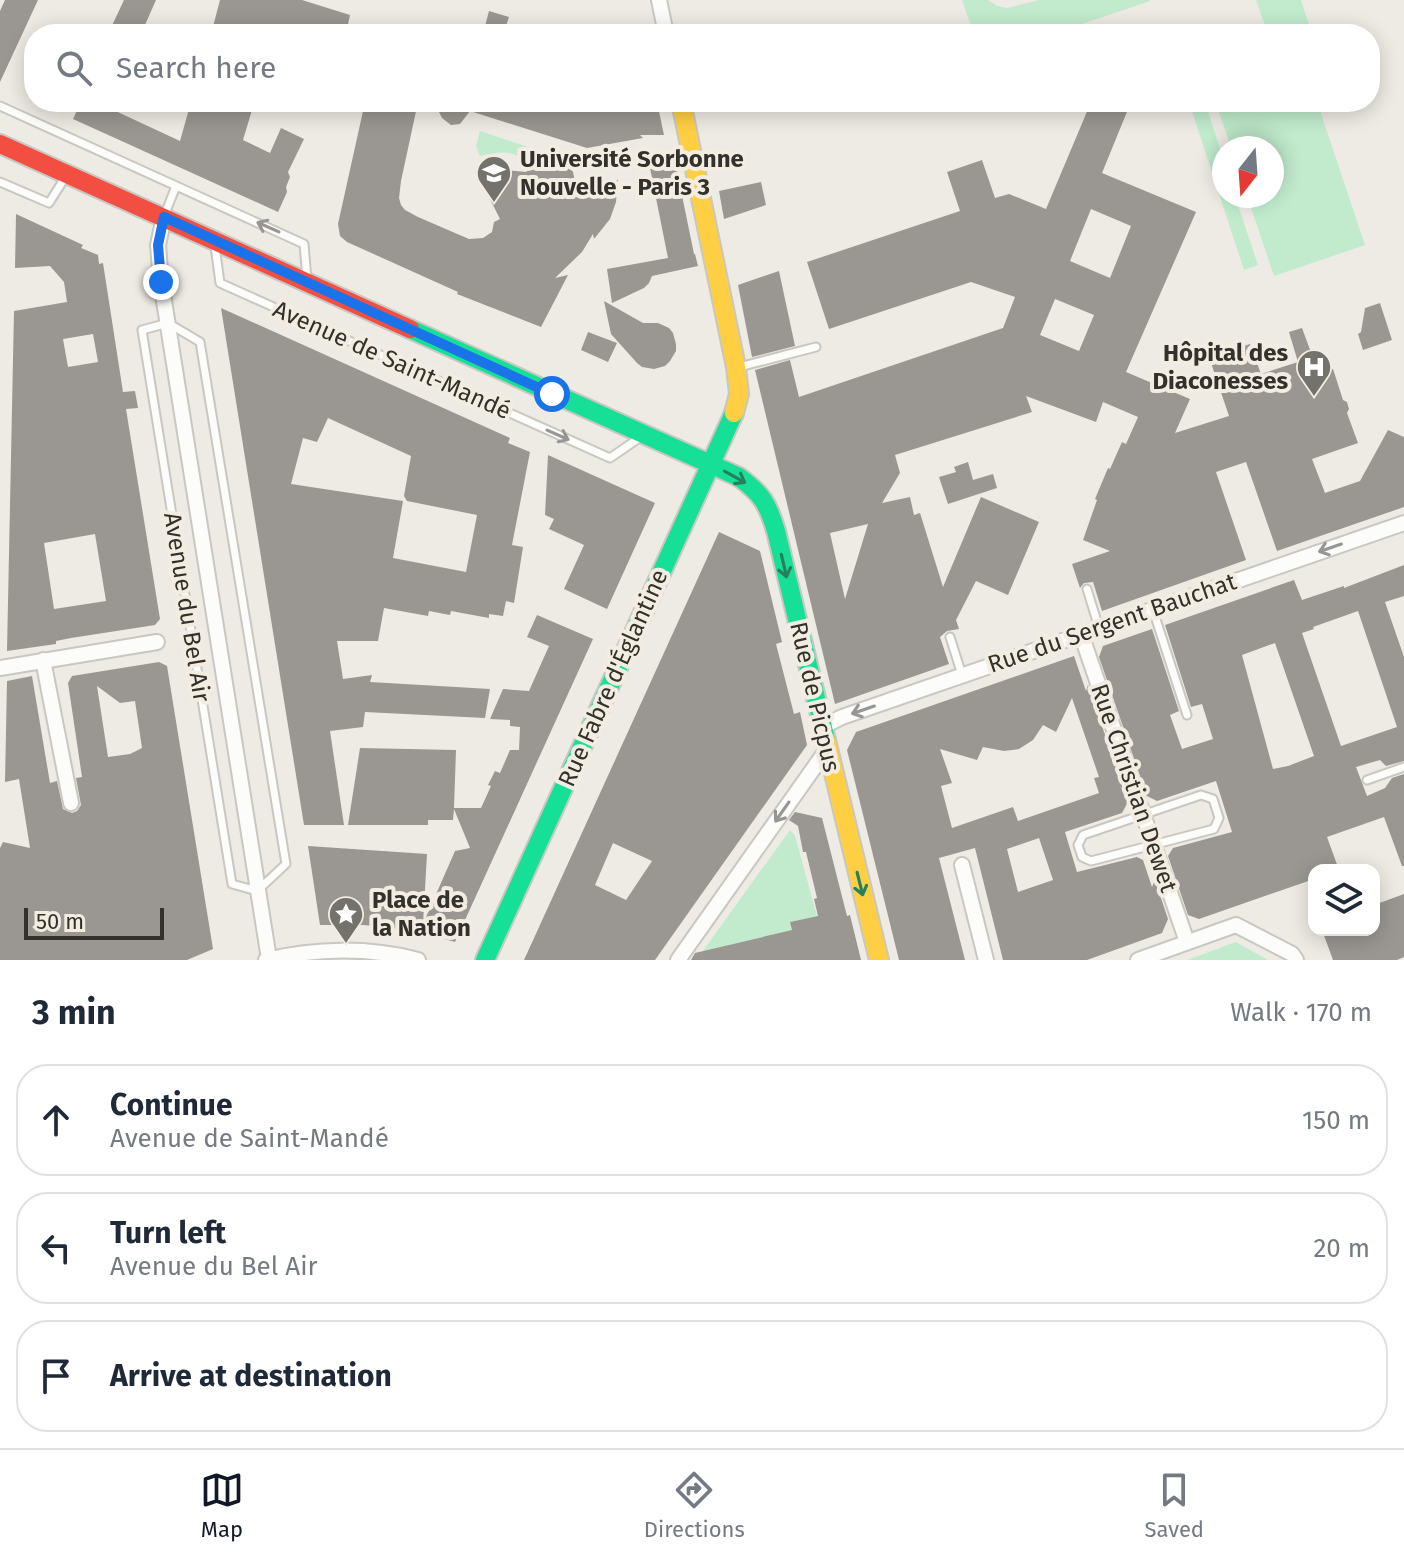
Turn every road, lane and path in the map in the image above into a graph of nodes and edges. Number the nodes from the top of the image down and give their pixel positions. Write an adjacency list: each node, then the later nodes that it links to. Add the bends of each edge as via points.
1 (659, 0): 2 (street)
2 (664, 24)
3 (0, 106): 8 (lane, Avenue de Saint-Mandé)
4 (683, 112): 14 (street)
5 (0, 144): 6 (street, Avenue de Saint-Mandé)
6 (67, 174): 7 (lane, via 49,203); 9 (street, Avenue de Saint-Mandé)
7 (0, 182)
8 (176, 186): 9 (lane); 11 (lane, Avenue de Saint-Mandé, one-way to 8, via 304,244)
9 (164, 217): 10 (street, Avenue de Saint-Mandé); 12 (street, Avenue du Bel Air, via 158,245)
10 (215, 240): 11 (street, Avenue de Saint-Mandé); 15 (lane, Avenue de Saint-Mandé, one-way to 15, via 220,283 610,458)
11 (307, 282): 15 (street, Avenue de Saint-Mandé)
12 (168, 323): 36 (street, Avenue du Bel Air); 36 (lane, via 200,342 286,864); 36 (lane, Avenue du Bel Air, via 142,330 232,884)
13 (816, 347): 14 (lane)
14 (736, 367): 16 (street, Rue Fabre d'Églantine, via 735,410)
15 (644, 434): 16 (street, Avenue de Saint-Mandé)
16 (709, 464): 28 (street, Rue de Picpus, one-way to 28, via 739,477 766,503); 40 (street, Rue Fabre d'Églantine)
17 (1404, 523): 19 (street, Rue du Sergent Bauchat, one-way to 19)
18 (1087, 589): 20 (lane)
19 (1153, 610): 20 (street, Rue du Sergent Bauchat); 27 (lane)
20 (1099, 628): 21 (street, Rue du Sergent Bauchat)
21 (1081, 634): 26 (street, Rue du Sergent Bauchat); 33 (street, Rue Christian Dewet)
22 (950, 637): 26 (lane)
23 (157, 642): 24 (street)
24 (43, 660): 25 (street); 32 (street)
25 (0, 668)
26 (962, 675): 28 (street, Rue du Sergent Bauchat, one-way to 28)
27 (1187, 715)
28 (822, 727): 29 (street, Rue de Picpus)
29 (828, 748): 41 (street, one-way to 41); 42 (street, Rue de Picpus, one-way to 42)
30 (1404, 767): 31 (lane)
31 (1367, 780)
32 (71, 803)
33 (1143, 814): 34 (street, Rue Christian Dewet); 34 (lane, via 1083,835 1078,845 1082,857 1091,861); 34 (lane, via 1201,795 1213,799 1219,818 1214,829)
34 (1154, 845): 37 (street, Rue Christian Dewet)
35 (962, 865): 43 (street)
36 (257, 891): 38 (street, Avenue du Bel Air)
37 (1187, 942): 44 (street); 45 (street, via 1236,925)
38 (267, 960): 39 (street, via 341,951)
39 (418, 960)
40 (485, 960)
41 (678, 960)
42 (879, 960)
43 (986, 960)
44 (1138, 960)
45 (1296, 960)

